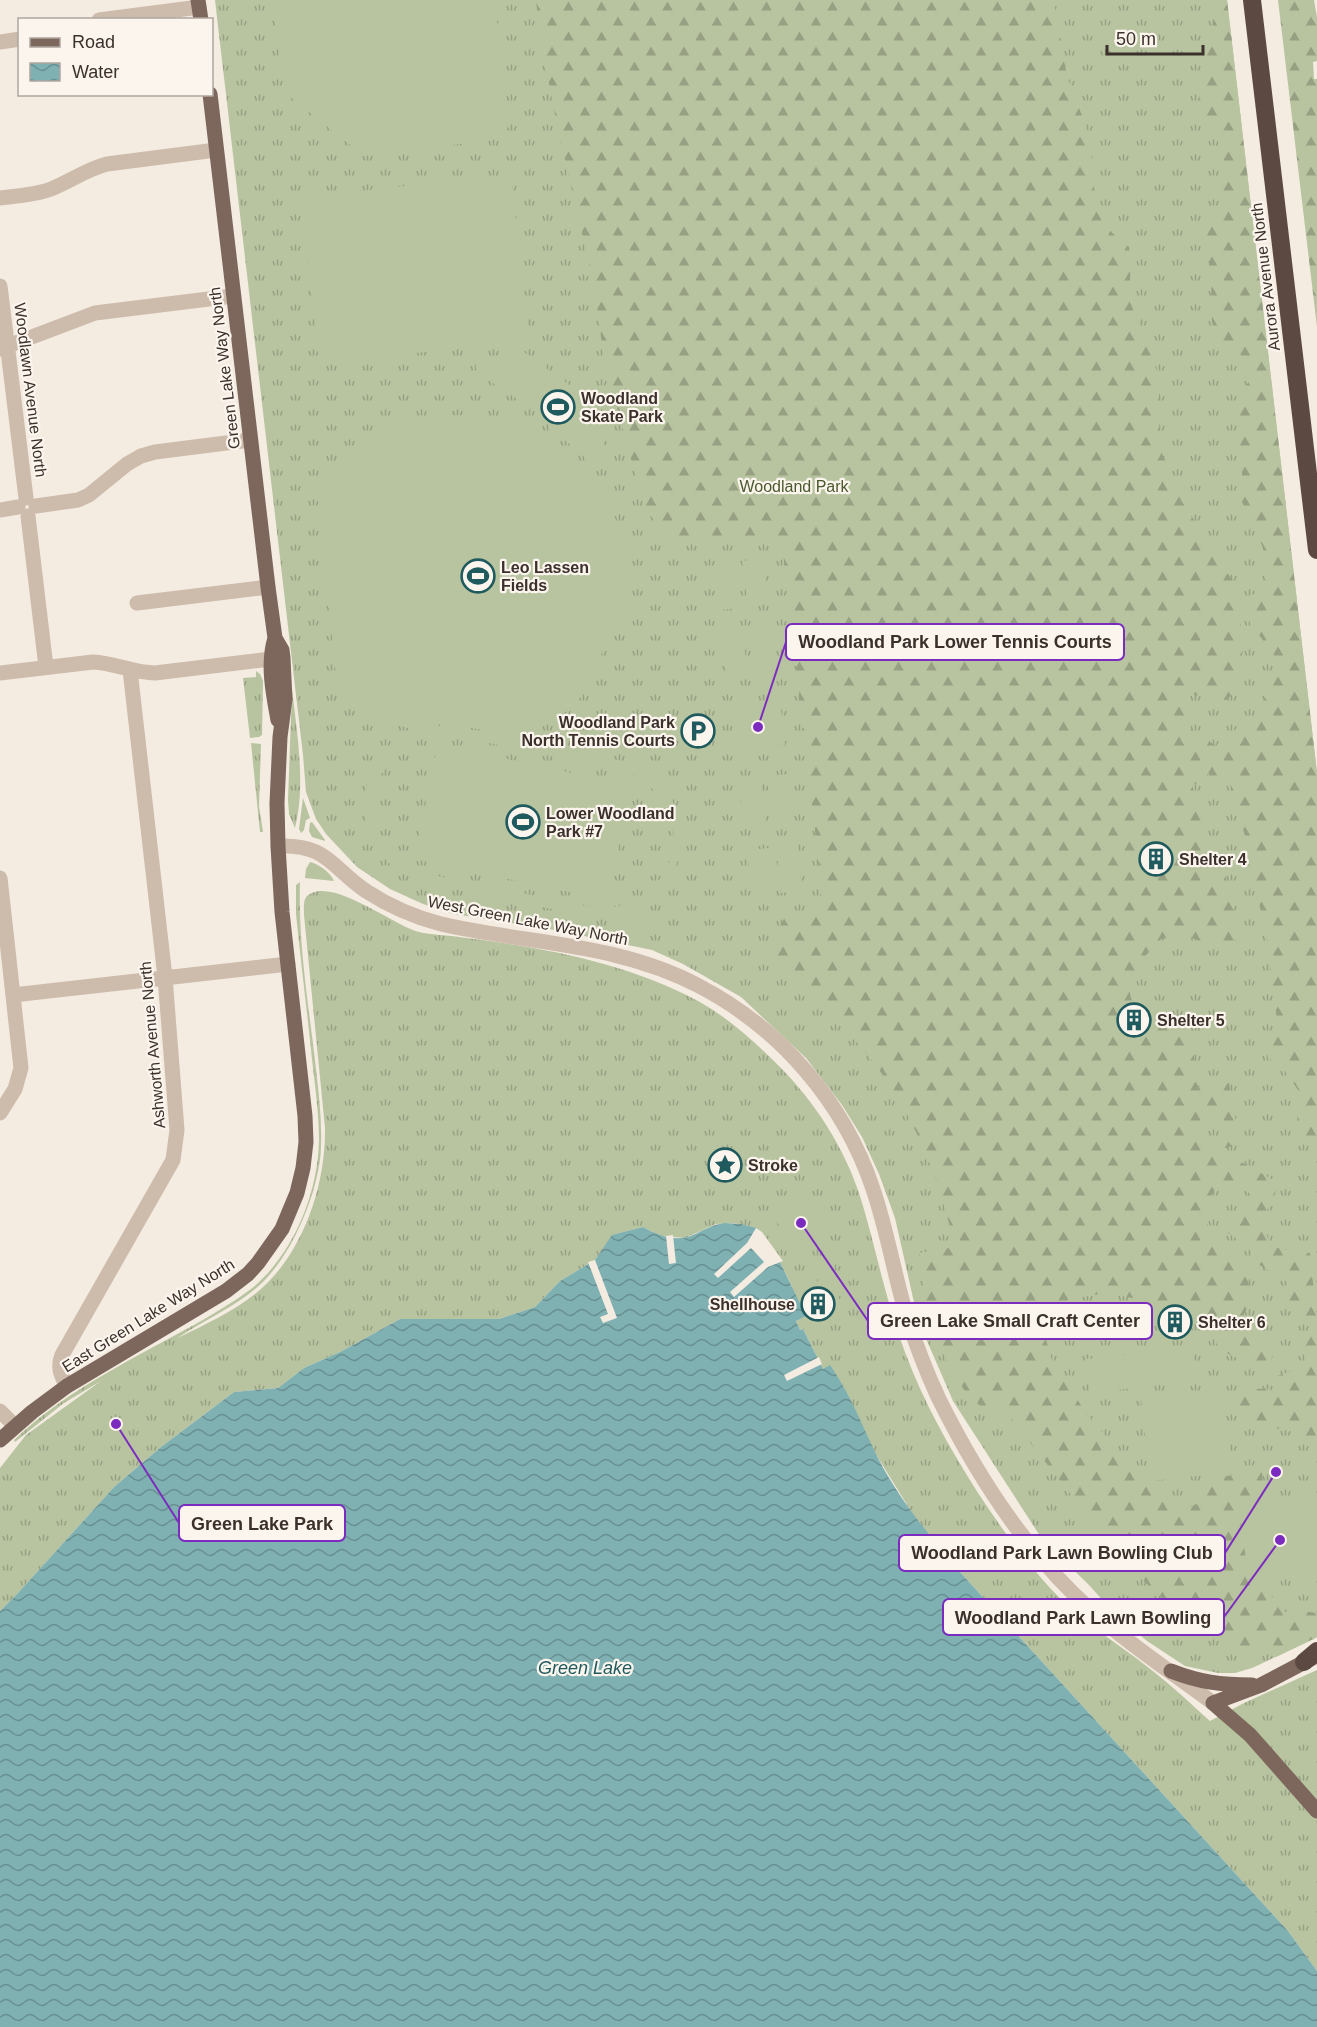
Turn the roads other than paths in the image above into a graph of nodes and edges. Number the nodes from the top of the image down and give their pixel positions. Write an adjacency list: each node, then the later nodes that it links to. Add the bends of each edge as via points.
1 (1252, 0): 15 (highway, Aurora Avenue North)
2 (199, 9): 3 (street)
3 (117, 18)
4 (18, 39): 5 (street)
5 (0, 42)
6 (210, 96): 7 (main road, Green Lake Way North)
7 (216, 150): 8 (street, via 94,167 38,193); 10 (main road, Green Lake Way North)
8 (0, 198)
9 (0, 286): 11 (street, Woodlawn Avenue North)
10 (233, 296): 11 (street, via 95,313); 12 (main road, Green Lake Way North)
11 (3, 348): 13 (street, Woodlawn Avenue North)
12 (250, 440): 13 (street, via 148,454 127,464 89,495); 16 (main road, Green Lake Way North)
13 (27, 507): 14 (street); 20 (street, Woodlawn Avenue North)
14 (0, 510)
15 (1317, 550)
16 (268, 588): 17 (street); 18 (main road, Green Lake Way North)
17 (137, 603)
18 (275, 638): 19 (main road, Green Lake Way North); 23 (main road, Green Lake Way North, via 283,658 285,699)
19 (271, 660): 21 (street, via 155,673); 23 (main road, Green Lake Way North)
20 (46, 667): 21 (street, via 105,663); 22 (street)
21 (130, 670): 27 (street, Ashworth Avenue North)
22 (0, 673)
23 (281, 735): 24 (main road, Green Lake Way North)
24 (278, 846): 26 (main road, East Green Lake Way North); 35 (street, West Green Lake Way North, via 315,850 374,896 420,918 567,944 632,958 668,971 716,995 772,1037 818,1086 855,1146 880,1211 916,1343 938,1396 992,1492 1064,1585 1127,1640)
25 (0, 878): 28 (street)
26 (288, 964): 27 (street); 30 (main road, East Green Lake Way North, via 306,1142 297,1193 282,1229 258,1263 237,1283)
27 (165, 977): 28 (street); 30 (street, Ashworth Avenue North, via 177,1130 173,1160 62,1355 60,1370)
28 (13, 995): 29 (street, via 21,1068 15,1089)
29 (0, 1113)
30 (68, 1386): 32 (main road, East Green Lake Way North)
31 (0, 1411): 32 (street)
32 (15, 1426): 33 (main road, East Green Lake Way North)
33 (0, 1440)
34 (1313, 1656): 36 (main road)
35 (1171, 1671): 36 (main road, via 1196,1681); 37 (street, West Green Lake Way North)
36 (1261, 1685): 37 (main road)
37 (1213, 1703): 38 (main road, West Green Lake Way North, via 1250,1735)
38 (1317, 1811)

